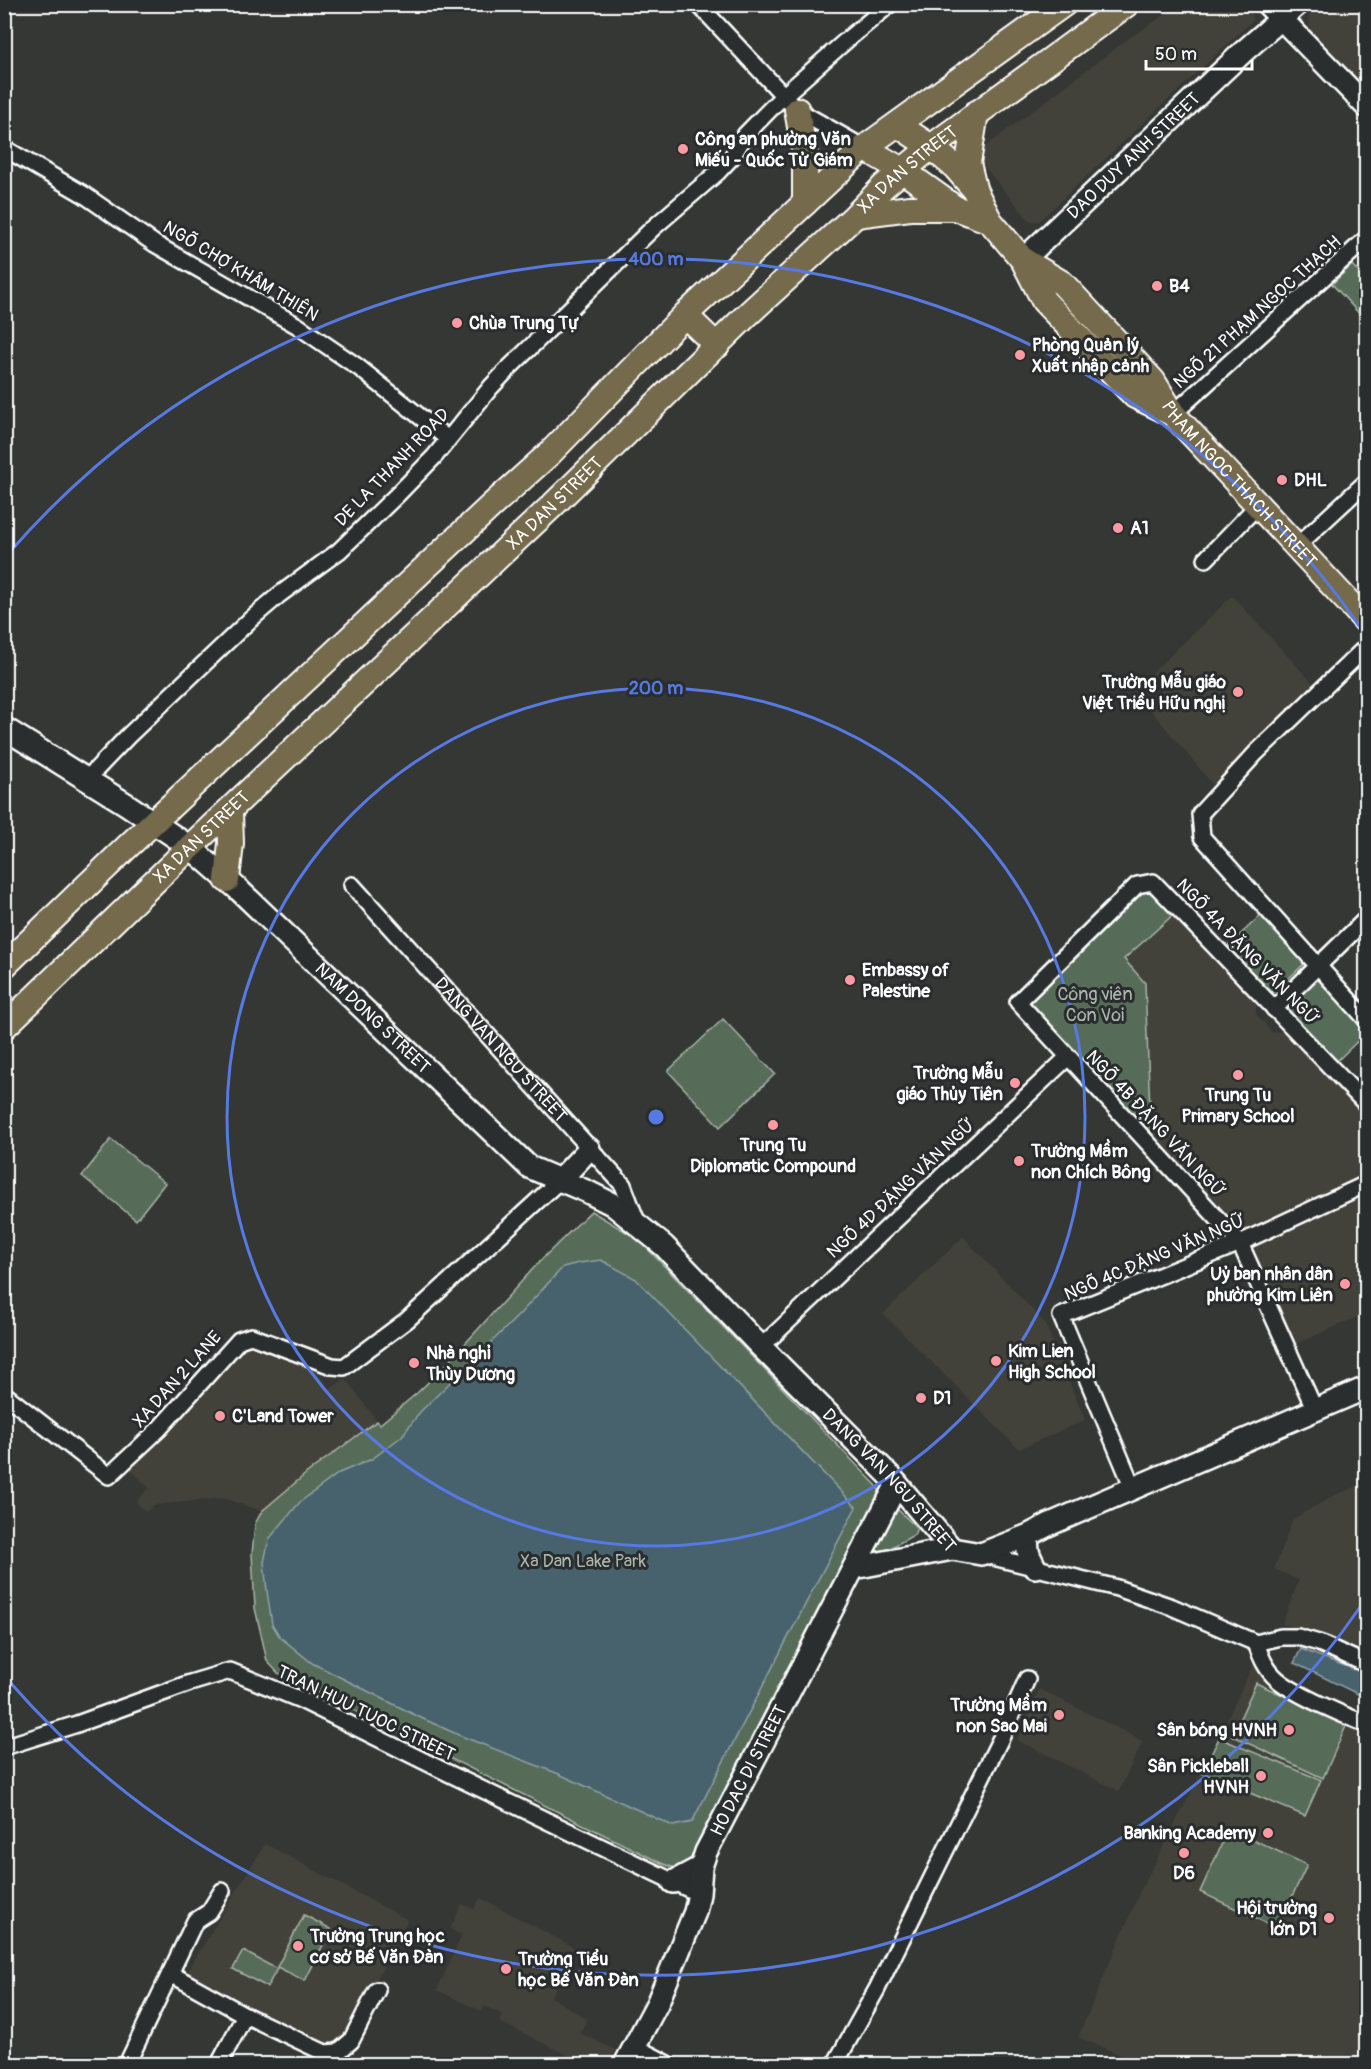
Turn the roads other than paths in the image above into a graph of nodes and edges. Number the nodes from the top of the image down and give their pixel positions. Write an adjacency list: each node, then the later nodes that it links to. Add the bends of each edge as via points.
1 (698, 4): 6 (street)
2 (890, 4): 6 (street, DE LA THANH ROAD, via 849,38)
3 (1127, 4): 8 (main road, XA DAN STREET)
4 (1048, 9): 9 (main road)
5 (1282, 9): 7 (street); 20 (street, DAO DUY ANH STREET)
6 (790, 104): 12 (street); 15 (main road, via 805,155); 24 (street, DE LA THANH ROAD, via 745,135 732,157 596,282 491,387)
7 (1366, 106)
8 (976, 113): 10 (main road, XA DAN STREET); 14 (main road, via 968,163)
9 (898, 125): 10 (main road, PHAM NGOC THACH STREET); 12 (main road)
10 (931, 147): 13 (main road, XA DAN STREET); 14 (main road, PHAM NGOC THACH STREET)
11 (4, 148): 24 (street, NGÕ CHỢ KHÂM THIÊN, via 83,194 155,244 298,326 358,367)
12 (864, 148): 13 (main road, PHAM NGOC THACH STREET); 15 (main road)
13 (902, 170): 16 (main road, PHAM NGOC THACH STREET); 17 (main road, XA DAN STREET)
14 (975, 189): 18 (main road, PHAM NGOC THACH STREET)
15 (805, 203): 21 (main road)
16 (955, 208): 17 (main road, via 910,208); 18 (main road, PHAM NGOC THACH STREET)
17 (856, 215): 22 (main road, XA DAN STREET)
18 (990, 221): 20 (main road, PHAM NGOC THACH STREET)
19 (1366, 239): 23 (street, NGÕ 21 PHẠM NGỌC THẠCH)
20 (1023, 260): 23 (main road, PHAM NGOC THACH STREET, via 1044,301 1135,396)
21 (684, 315): 22 (main road); 34 (main road, via 550,453)
22 (717, 346): 33 (main road, XA DAN STREET)
23 (1173, 414): 26 (main road, PHAM NGOC THACH STREET)
24 (448, 439): 32 (street, DE LA THANH ROAD, via 339,551 251,619)
25 (1366, 482): 27 (street)
26 (1258, 505): 27 (main road, PHAM NGOC THACH STREET); 28 (street)
27 (1297, 546): 29 (main road, PHAM NGOC THACH STREET)
28 (1206, 559)
29 (1366, 621)
30 (1366, 647): 40 (street, via 1256,753 1200,814 1202,837)
31 (4, 728): 32 (street, NAM DONG STREET)
32 (86, 780): 34 (street, NAM DONG STREET)
33 (230, 812): 35 (main road, XA DAN STREET); 36 (main road)
34 (154, 823): 35 (street, NAM DONG STREET); 39 (main road)
35 (190, 847): 36 (street, NAM DONG STREET); 44 (main road, XA DAN STREET)
36 (227, 880): 48 (street, NAM DONG STREET, via 529,1167)
37 (352, 885): 47 (street, DANG VAN NGU STREET)
38 (1366, 919): 40 (street)
39 (4, 966)
40 (1318, 967): 42 (street); 43 (street)
41 (1018, 1002): 42 (street, NGÕ 4A ĐẶNG VĂN NGỮ, via 1137,885 1153,882); 45 (street, NGÕ 4B ĐẶNG VĂN NGỮ)
42 (1274, 1009): 46 (street, NGÕ 4A ĐẶNG VĂN NGỮ)
43 (1366, 1019)
44 (4, 1027)
45 (1068, 1056): 51 (street, NGÕ 4B ĐẶNG VĂN NGỮ); 52 (street, NGÕ 4D ĐẶNG VĂN NGỮ)
46 (1366, 1104)
47 (589, 1149): 48 (street); 50 (street, DANG VAN NGU STREET, via 623,1185)
48 (559, 1181): 50 (street, DANG VAN NGU STREET, via 612,1204); 54 (street, XA DAN 2 LANE, via 407,1320 344,1367 244,1337 159,1429 109,1476)
49 (1366, 1184): 51 (street, NGÕ 4C ĐẶNG VĂN NGỮ)
50 (637, 1222): 52 (street, DANG VAN NGU STREET)
51 (1240, 1244): 55 (street, NGÕ 4B ĐẶNG VĂN NGỮ); 57 (street, NGÕ 4C ĐẶNG VĂN NGỮ, via 1061,1316)
52 (761, 1347): 56 (street, DANG VAN NGU STREET)
53 (1366, 1388): 55 (street, DANG VAN NGU STREET)
54 (4, 1394)
55 (1315, 1410): 57 (street, DANG VAN NGU STREET)
56 (897, 1484): 59 (street, DANG VAN NGU STREET); 62 (street, HO DAC DI STREET)
57 (1133, 1488): 58 (street, DANG VAN NGU STREET)
58 (1029, 1535): 60 (street, DANG VAN NGU STREET); 61 (street, via 1028,1555)
59 (952, 1549): 60 (street, DANG VAN NGU STREET); 62 (street)
60 (981, 1554): 61 (street)
61 (1035, 1567): 63 (street, via 1143,1596)
62 (854, 1568): 68 (street, HO DAC DI STREET)
63 (1257, 1643): 64 (street, via 1298,1637); 66 (street, via 1267,1668 1278,1680)
64 (1366, 1664)
65 (1027, 1679): 79 (street, via 877,1989)
66 (1366, 1725)
67 (4, 1747): 69 (street, TRAN HUU TUOC STREET, via 230,1671 301,1700)
68 (701, 1867): 69 (street); 71 (street, HO DAC DI STREET)
69 (673, 1882): 71 (street, TRAN HUU TUOC STREET)
70 (222, 1891): 72 (street, via 209,1912 195,1921)
71 (699, 1894): 75 (street, HO DAC DI STREET, via 660,1998)
72 (171, 1974): 74 (street); 76 (street)
73 (376, 1990): 74 (street, via 351,2040 338,2052 325,2053)
74 (245, 2015): 77 (street)
75 (630, 2056): 78 (street)
76 (127, 2064)
77 (219, 2064)
78 (668, 2064)
79 (835, 2064)

